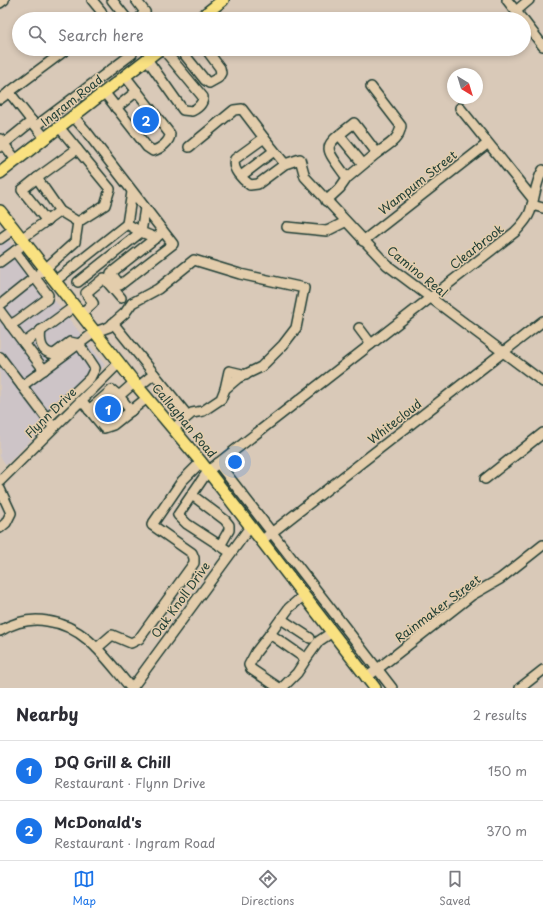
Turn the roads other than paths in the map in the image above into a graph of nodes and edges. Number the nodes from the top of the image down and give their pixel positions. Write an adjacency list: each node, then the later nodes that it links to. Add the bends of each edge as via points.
1 (4, 0): 8 (street)
2 (92, 0): 10 (street)
3 (112, 0): 11 (street)
4 (136, 0): 12 (street)
5 (223, 0): 13 (main road)
6 (507, 0): 9 (street)
7 (529, 0): 9 (street)
8 (0, 3)
9 (516, 10)
10 (101, 12)
11 (121, 12)
12 (146, 12)
13 (207, 12)
14 (531, 30): 15 (street)
15 (543, 46)
16 (58, 56): 26 (street)
17 (123, 56): 32 (street)
18 (148, 56): 23 (main road, Ingram Road)
19 (150, 56): 20 (street, via 183,110 192,111 198,108 203,97)
20 (169, 56)
21 (185, 56): 22 (street, via 209,83 221,73)
22 (211, 56)
23 (126, 76): 25 (street); 27 (main road, Ingram Road)
24 (371, 86): 42 (street, via 401,126 400,134 395,140)
25 (137, 91): 29 (street); 29 (street, via 167,130 170,136 167,141 155,150 148,147)
26 (9, 92): 28 (street); 32 (street)
27 (104, 92): 29 (street); 31 (main road, Ingram Road)
28 (0, 99)
29 (116, 108)
30 (460, 108): 38 (street)
31 (73, 116): 33 (main road, Ingram Road); 51 (street)
32 (34, 124): 35 (street); 37 (street)
33 (59, 127): 35 (main road, Ingram Road); 40 (street)
34 (339, 135): 42 (street, via 354,123); 45 (street); 50 (street, via 329,144 328,150)
35 (45, 138): 43 (main road, Ingram Road)
36 (264, 138): 39 (street, via 242,109 234,110); 41 (street); 48 (street, via 235,159 234,167)
37 (1, 143): 43 (street)
38 (487, 144): 53 (street); 69 (street, Wampum Street)
39 (189, 146)
40 (77, 149): 49 (street); 59 (street, via 110,189 105,205)
41 (274, 151): 44 (street); 48 (street)
42 (376, 153): 45 (street)
43 (16, 160): 47 (main road, Ingram Road)
44 (285, 164): 48 (street, via 258,184 250,186); 52 (street, Camino Real, via 300,159 305,177)
45 (363, 164): 50 (street)
46 (543, 170): 53 (street, Clearbrook)
47 (0, 173)
48 (241, 176)
49 (37, 178): 57 (street); 58 (street, via 22,190)
50 (347, 178): 52 (street)
51 (132, 192): 54 (street); 61 (street)
52 (326, 201): 60 (street, Camino Real)
53 (532, 202): 55 (street); 77 (street, Clearbrook, via 524,223 515,232)
54 (145, 208): 64 (street); 65 (street)
55 (543, 208)
56 (0, 211): 63 (main road, Callaghan Road)
57 (60, 211): 58 (street); 59 (street)
58 (47, 221): 68 (street)
59 (78, 222): 72 (street, via 75,242)
60 (345, 222): 62 (street, via 327,231); 69 (street, Camino Real)
61 (127, 224): 64 (street); 74 (street)
62 (287, 227)
63 (14, 229): 66 (street); 68 (main road, Callaghan Road)
64 (141, 232): 67 (street); 75 (street)
65 (164, 232): 67 (street); 67 (street, via 172,244 120,285 111,273)
66 (0, 238)
67 (156, 238)
68 (23, 241): 70 (street); 72 (main road, Callaghan Road)
69 (363, 241): 77 (street, Camino Real, via 387,266)
70 (15, 251): 71 (street); 73 (street)
71 (0, 262)
72 (45, 269): 73 (street); 74 (main road, Callaghan Road)
73 (36, 277): 78 (street); 82 (street, via 47,292 14,317)
74 (55, 281): 79 (main road, Callaghan Road)
75 (78, 282)
76 (121, 298): 79 (street, via 104,278 86,293 93,303)
77 (430, 299): 89 (street, Clearbrook); 90 (street, Camino Real)
78 (0, 305)
79 (78, 310): 85 (street); 86 (main road, Callaghan Road)
80 (0, 311): 82 (street)
81 (543, 321): 90 (street, Whitecloud)
82 (12, 323): 87 (street)
83 (113, 323): 86 (street); 94 (street); 103 (street, via 132,303 158,289 194,260 240,274 304,288 296,328 284,344 260,367 225,389 221,399 203,411)
84 (359, 328): 89 (street)
85 (41, 330): 87 (street); 88 (street, via 39,340 49,354 54,354 70,342)
86 (95, 332): 88 (street); 92 (main road, Callaghan Road)
87 (24, 343): 93 (street)
88 (79, 344): 93 (street); 104 (street, via 95,368 90,378)
89 (371, 344): 109 (street, Clearbrook)
90 (504, 352): 95 (street, Camino Real); 117 (street, Whitecloud)
91 (0, 357): 97 (street)
92 (119, 363): 96 (main road, Callaghan Road); 100 (street, Flynn Drive)
93 (44, 370): 97 (street)
94 (154, 374): 96 (street); 103 (street)
95 (543, 382)
96 (136, 384): 98 (street); 99 (main road, Callaghan Road)
97 (22, 386): 104 (street)
98 (119, 396): 101 (street, via 112,390); 102 (street)
99 (147, 398): 102 (street); 106 (main road, Callaghan Road)
100 (82, 400): 101 (street); 105 (street, Flynn Drive)
101 (89, 410): 102 (street, via 104,428 113,425)
102 (131, 411)
103 (188, 416): 106 (street)
104 (47, 419): 105 (street)
105 (54, 427): 112 (street, Flynn Drive)
106 (172, 429): 108 (main road, Callaghan Road)
107 (543, 434): 111 (street)
108 (201, 462): 110 (main road, Callaghan Road); 128 (street, via 182,481 152,525 192,553 194,563 139,639 131,643 112,635)
109 (218, 463): 110 (street, Clearbrook); 117 (street, Callaghan Road)
110 (208, 471): 114 (street, Clearbrook); 115 (main road, Callaghan Road)
111 (485, 479)
112 (0, 481)
113 (0, 488): 116 (street, via 11,513)
114 (192, 495): 120 (street, via 229,525); 120 (street, Clearbrook, via 178,515)
115 (250, 527): 118 (main road, Callaghan Road); 121 (street, Oak Knoll Drive)
116 (0, 528)
117 (272, 533): 118 (street, Whitecloud); 130 (street, Callaghan Road)
118 (261, 541): 122 (main road, Callaghan Road)
119 (543, 545): 130 (street, Rainmaker Street, via 500,579 472,595)
120 (220, 546): 121 (street)
121 (230, 552): 133 (street, Oak Knoll Drive)
122 (303, 596): 123 (street); 125 (main road, Callaghan Road)
123 (281, 619): 126 (street); 127 (street)
124 (0, 631): 128 (street, via 17,622 45,620 71,627 83,634)
125 (331, 633): 129 (street, via 319,642); 132 (main road, Callaghan Road)
126 (270, 634): 129 (street); 134 (street, via 249,665 251,669)
127 (310, 638)
128 (97, 648): 133 (street)
129 (306, 658): 134 (street, via 297,673)
130 (378, 670): 132 (street, Rainmaker Street); 136 (street, Callaghan Road)
131 (543, 670): 137 (street)
132 (366, 678): 135 (main road, Callaghan Road)
133 (131, 688)
134 (280, 688)
135 (375, 688)
136 (392, 688)
137 (520, 688)

